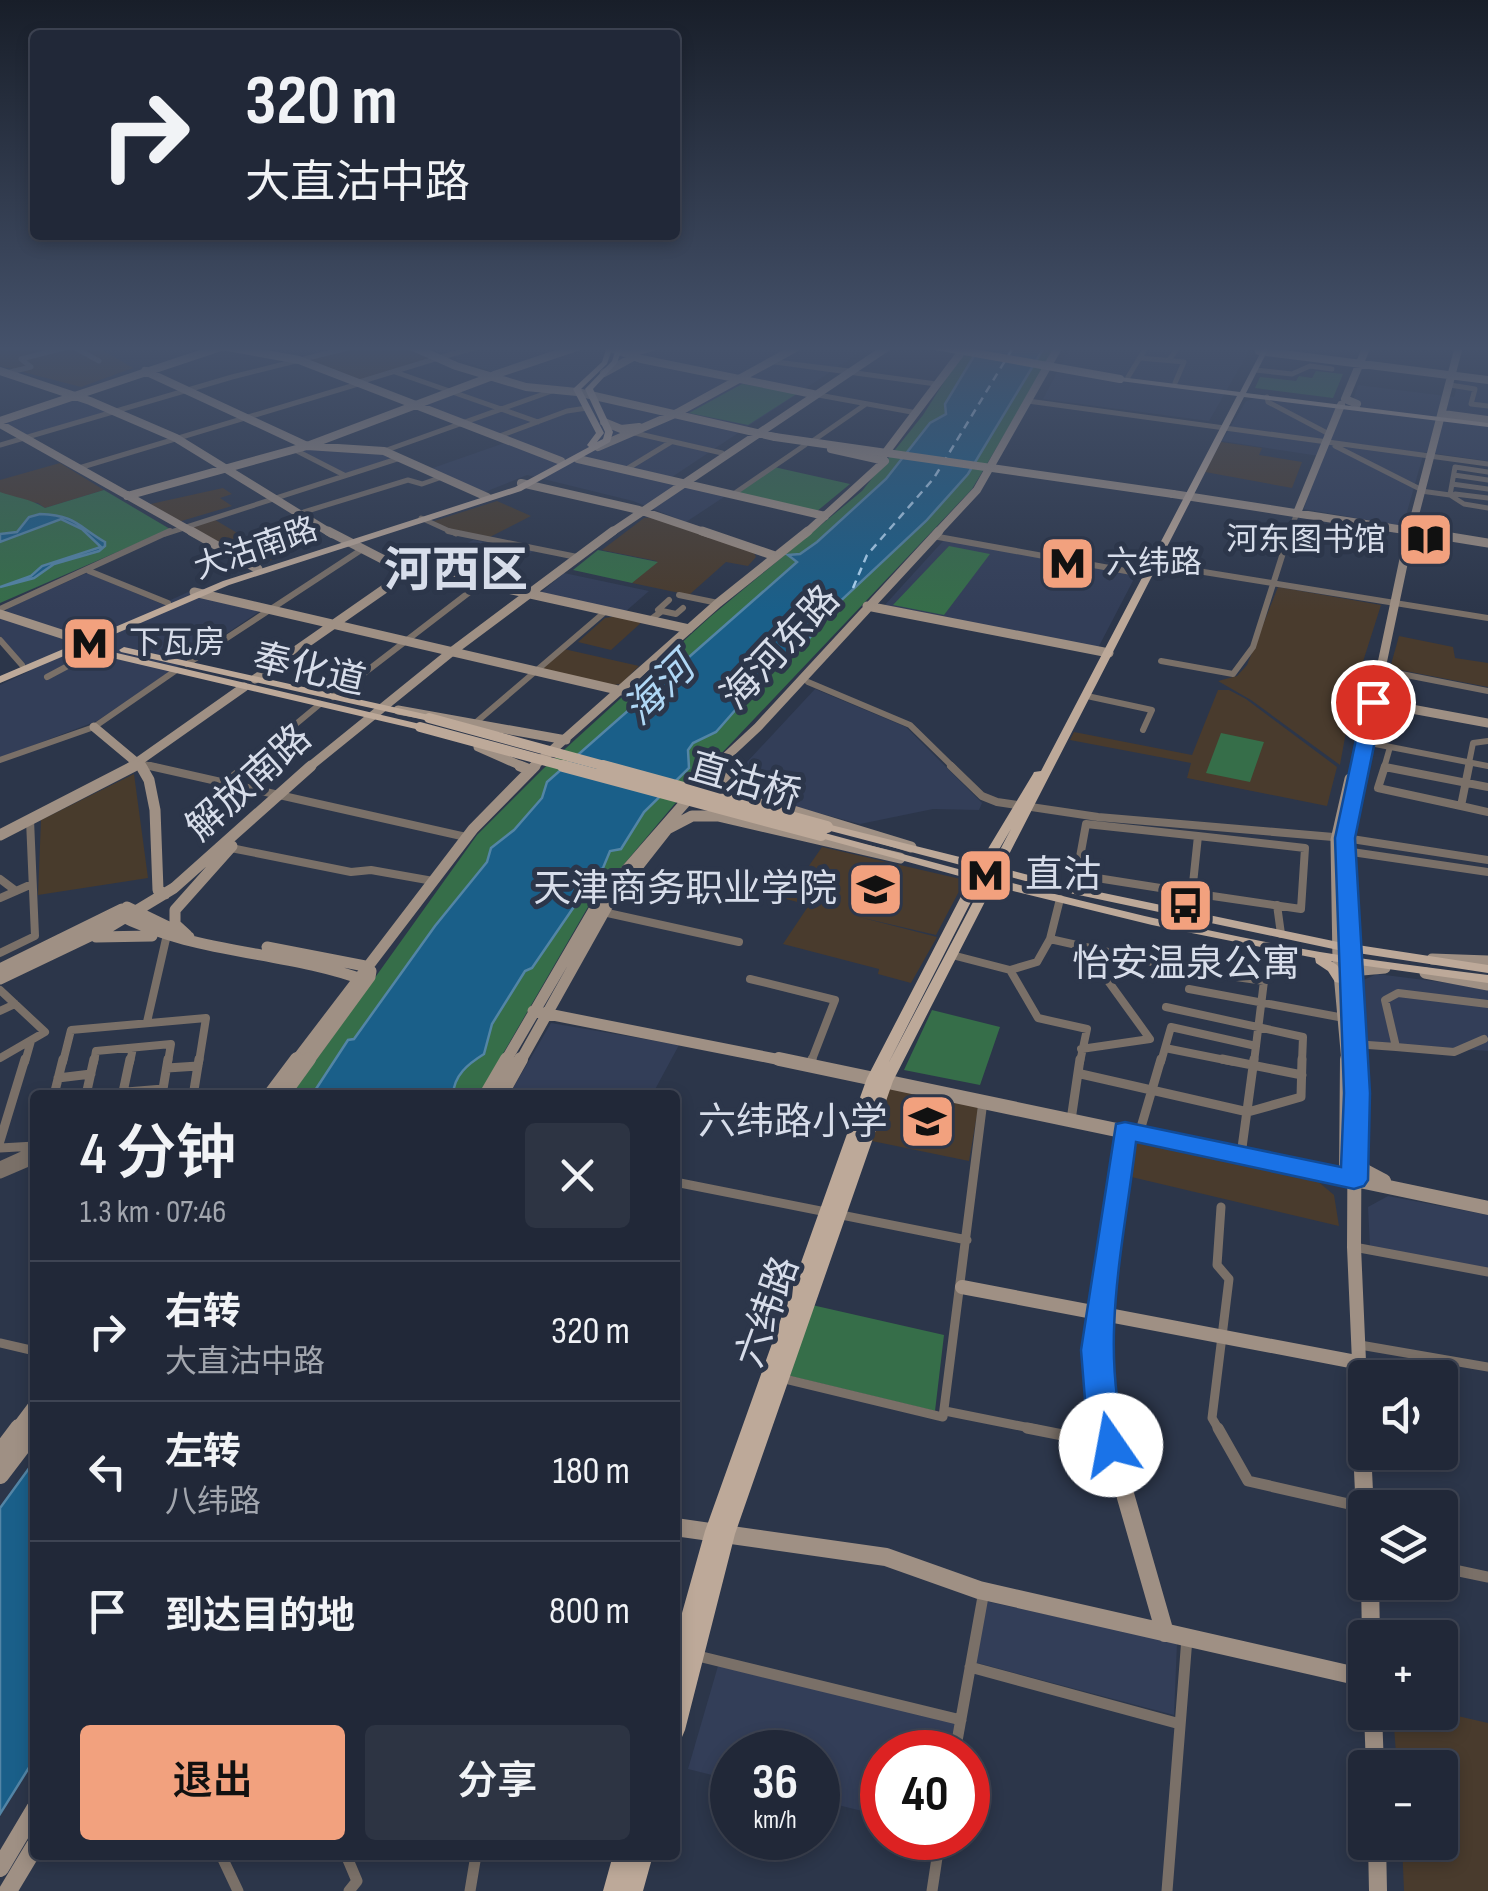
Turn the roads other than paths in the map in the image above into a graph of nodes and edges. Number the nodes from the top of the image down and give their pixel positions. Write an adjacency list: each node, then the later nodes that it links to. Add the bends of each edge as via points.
1 (20, 434): 27 (street)
2 (39, 434): 27 (street)
3 (167, 434): 29 (street)
4 (196, 434): 29 (street)
5 (280, 434): 34 (street)
6 (337, 434): 34 (street)
7 (431, 434): 38 (street)
8 (489, 434): 26 (street)
9 (505, 434): 26 (street)
10 (598, 434): 44 (main road)
11 (609, 434): 35 (main road)
12 (631, 434): 35 (street)
13 (639, 434): 31 (street)
14 (751, 434): 39 (street, 解放南路)
15 (767, 434): 61 (street, bridge)
16 (767, 434): 33 (street)
17 (777, 434): 30 (street)
18 (822, 434): 30 (street)
19 (901, 434): 36 (street)
20 (1012, 434): 77 (street, 海河东路)
21 (1217, 434): 61 (main road, 六纬路)
22 (1291, 434): 28 (street)
23 (1322, 434): 28 (street)
24 (1330, 434): 28 (street)
25 (1438, 434): 40 (street)
26 (497, 437): 44 (street)
27 (26, 438): 32 (street); 46 (street)
28 (1328, 438): 40 (street); 60 (street); 72 (street)
29 (178, 440): 46 (street); 47 (street)
30 (814, 440): 36 (street)
31 (671, 442): 39 (street); 48 (street)
32 (0, 445)
33 (804, 445): 42 (street); 63 (street)
34 (307, 446): 37 (street); 38 (street)
35 (598, 448): 43 (main road)
36 (889, 449): 42 (street)
37 (294, 450): 47 (street); 52 (street)
38 (384, 451): 41 (street)
39 (722, 454): 55 (street, 解放南路)
40 (1431, 456): 45 (street); 60 (street)
41 (400, 458): 52 (street); 53 (street)
42 (882, 458): 73 (street, via 880,468)
43 (578, 459): 48 (street); 50 (main road)
44 (560, 461): 50 (main road)
45 (1488, 464)
46 (79, 468): 64 (street)
47 (233, 468): 64 (street); 65 (street)
48 (625, 470): 55 (street)
49 (1488, 472): 51 (street, via 1455,467)
50 (545, 473): 56 (main road); 58 (street)
51 (1454, 475): 54 (street); 57 (street)
52 (344, 476): 65 (street)
53 (442, 477): 66 (street); 71 (street, via 422,484 408,480)
54 (1488, 480)
55 (677, 483): 63 (street); 70 (street, 解放南路)
56 (526, 484): 58 (main road); 58 (main road); 66 (main road, 大沽南路); 74 (main road, 大沽南路)
57 (1452, 484): 59 (street); 62 (street)
58 (550, 488): 70 (street)
59 (1488, 489)
60 (1421, 490): 62 (street); 76 (street)
61 (1184, 494): 67 (main road); 72 (street); 85 (main road, 六纬路)
62 (1450, 494): 68 (street); 69 (street)
63 (732, 495): 73 (street)
64 (127, 496): 75 (street)
65 (277, 496): 71 (street); 75 (street); 78 (street)
66 (487, 497): 74 (main road, 大沽南路)
67 (1202, 498): 72 (street)
68 (1488, 498)
69 (1488, 508)
70 (640, 509): 81 (street, 解放南路); 82 (street)
71 (304, 512): 78 (street)
72 (1298, 512): 76 (street); 87 (street)
73 (825, 516): 82 (street)
74 (423, 519): 78 (main road, 大沽南路); 81 (street, via 458,535)
75 (182, 526): 83 (street); 86 (street)
76 (1408, 529): 79 (street); 79 (street); 95 (street)
77 (936, 537): 85 (street); 96 (street, 海河东路)
78 (348, 542): 80 (street); 83 (main road, 大沽南路); 89 (main road, 大沽南路)
79 (1488, 542)
80 (361, 550): 84 (street); 98 (street)
81 (578, 556): 90 (street, 解放南路)
82 (775, 556): 94 (street)
83 (258, 569): 89 (main road, 大沽南路)
84 (412, 569): 88 (street); 104 (street)
85 (1148, 569): 87 (street); 109 (main road, 六纬路)
86 (87, 570): 93 (street); 101 (street)
87 (1270, 582): 95 (street); 111 (street, via 1272,594 1253,646 1232,674)
88 (480, 584): 90 (street); 107 (street)
89 (196, 593): 93 (main road, 大沽南路); 98 (street); 108 (main road, 大沽南路)
90 (528, 594): 100 (street); 110 (street, 解放南路)
91 (680, 595): 94 (street)
92 (669, 600): 99 (street, via 657,609)
93 (168, 603): 108 (main road, 大沽南路)
94 (718, 603): 105 (street)
95 (1393, 603): 102 (street); 114 (street); 125 (street)
96 (871, 607): 109 (street); 120 (street, 海河东路); 208 (street, 海河东路, via 636,854 599,900)
97 (683, 608): 99 (street, via 676,614)
98 (266, 610): 104 (street); 112 (street)
99 (662, 610): 103 (street)
100 (606, 611): 103 (street); 116 (street)
101 (0, 615): 108 (street)
102 (1488, 618)
103 (650, 620): 105 (street)
104 (331, 626): 107 (street); 119 (street)
105 (689, 629): 122 (street)
106 (0, 640): 113 (street)
107 (402, 642): 110 (street); 126 (street)
108 (82, 645): 112 (main road, 奉化道); 113 (main road, 大沽南路); 115 (main road, 奉化道); 117 (main road, 大沽南路); 118 (street)
109 (1106, 652): 124 (main road, 六纬路); 149 (main road, 六纬路)
110 (451, 653): 116 (street); 128 (street, 解放南路)
111 (1161, 661)
112 (187, 664): 119 (main road, 奉化道)
113 (22, 665): 117 (main road, 大沽南路)
114 (1380, 670): 123 (street); 125 (street)
115 (175, 671): 121 (main road, 奉化道); 132 (street)
116 (536, 672): 122 (street); 131 (street)
117 (0, 677)
118 (47, 677)
119 (255, 679): 126 (main road, 奉化道)
120 (808, 682): 143 (street, 海河东路); 149 (street, via 910,725 987,800)
121 (244, 687): 127 (main road, 奉化道); 139 (street)
122 (622, 691): 134 (street)
123 (1488, 691)
124 (1087, 696): 133 (street, via 1152,710); 149 (main road, 六纬路)
125 (1370, 701): 130 (street); 136 (street); 159 (street)
126 (340, 702): 127 (main road, 奉化道); 128 (main road, 奉化道)
127 (320, 704): 145 (street)
128 (382, 712): 129 (main road, 奉化道); 131 (street); 144 (street); 148 (street, 解放南路)
129 (425, 722): 154 (main road, 直沽桥, bridge)
130 (1488, 723)
131 (474, 724): 134 (street)
132 (94, 727): 138 (street); 139 (street)
133 (1144, 730)
134 (566, 740): 144 (street)
135 (1488, 741): 140 (street, via 1473,743)
136 (1365, 742): 137 (street); 159 (street)
137 (1390, 747): 140 (street); 142 (street)
138 (0, 760)
139 (139, 763): 145 (street); 152 (street); 171 (street, via 148,780)
140 (1469, 763): 141 (street); 146 (street)
141 (1488, 766)
142 (1385, 767): 146 (street); 150 (street, via 1378,788)
143 (724, 768): 153 (street, 海河东路); 160 (street, via 728,785 757,800)
144 (530, 770): 157 (street)
145 (226, 782): 148 (street)
146 (1466, 782): 147 (street); 150 (street)
147 (1488, 787)
148 (280, 793): 157 (street); 158 (street, 解放南路)
149 (1027, 805): 159 (street); 164 (main road, 六纬路)
150 (1460, 806): 151 (street)
151 (1488, 812)
152 (30, 820): 155 (street); 168 (street)
153 (668, 829): 161 (street, via 708,814); 177 (street, 海河东路)
154 (824, 831): 160 (main road); 161 (main road)
155 (0, 835)
156 (1198, 836): 165 (street, via 1086,824); 172 (street); 175 (street, via 1304,848 1302,908)
157 (467, 837): 167 (street)
158 (234, 843): 167 (street, via 351,872); 171 (street, 解放南路); 179 (street, via 175,910 175,924)
159 (1342, 843): 162 (street); 163 (street); 188 (street)
160 (924, 853): 164 (main road)
161 (910, 860): 164 (main road)
162 (1488, 860)
163 (1488, 872)
164 (987, 875): 169 (main road); 174 (main road); 187 (main road, 六纬路); 229 (main road, 六纬路)
165 (1078, 875): 169 (street); 172 (street)
166 (0, 879): 170 (street)
167 (433, 881): 196 (street)
168 (32, 884): 170 (street); 186 (street, via 35,936)
169 (1074, 890): 178 (main road)
170 (16, 891): 173 (street)
171 (162, 892): 176 (street, 解放南路)
172 (1192, 893): 175 (street)
173 (0, 898)
174 (1060, 899): 181 (street); 184 (main road)
175 (1277, 905): 178 (street)
176 (125, 912): 179 (street); 180 (street); 183 (street, 解放南路); 192 (street, 解放南路)
177 (603, 912): 182 (street); 208 (street, 海河东路)
178 (1281, 934): 184 (main road)
179 (194, 938): 196 (street, via 291,950)
180 (166, 939): 183 (street, via 121,934); 196 (street); 210 (street)
181 (1050, 939): 185 (street); 193 (street, via 1037,962)
182 (739, 942)
183 (72, 943): 197 (street, 解放南路)
184 (1301, 946): 188 (main road); 199 (main road)
185 (1095, 949): 204 (street, via 1264,981); 219 (street, via 1095,963 1150,1039)
186 (0, 952)
187 (952, 955): 193 (street); 229 (main road, 六纬路)
188 (1342, 957): 189 (main road); 191 (main road); 199 (street)
189 (1421, 958): 190 (street); 194 (main road)
190 (1488, 965): 194 (main road)
191 (1385, 968): 195 (main road); 199 (street)
192 (0, 969)
193 (1010, 970): 219 (street, via 1038,1018 1087,1029)
194 (1466, 972): 195 (main road); 200 (main road)
195 (1426, 973): 200 (street)
196 (363, 975): 235 (street); 236 (street)
197 (0, 979)
198 (750, 979): 221 (street, via 835,1000)
199 (1345, 980): 209 (street); 214 (street)
200 (1488, 982)
201 (1189, 989): 204 (street)
202 (0, 990): 203 (street)
203 (15, 1004): 207 (street); 213 (street, via 45,1032)
204 (1263, 1004): 209 (street); 211 (street)
205 (1488, 1004): 216 (street, via 1398,993 1385,1000)
206 (1166, 1008): 211 (street)
207 (0, 1011)
208 (540, 1011): 221 (street); 237 (street, 海河东路); 238 (street, 海河东路)
209 (1344, 1018): 251 (street)
210 (147, 1022): 222 (street, via 206,1018); 228 (street, via 70,1030)
211 (1260, 1026): 215 (street); 227 (street, via 1303,1037)
212 (1484, 1039): 216 (street, via 1454,1052)
213 (31, 1041): 220 (street); 244 (street)
214 (1354, 1044): 216 (street); 251 (street)
215 (1256, 1046): 218 (street, via 1171,1028); 223 (street)
216 (1396, 1047)
217 (133, 1048): 224 (street, via 171,1044); 225 (street, via 96,1051); 232 (street)
218 (1165, 1048): 223 (street); 239 (street)
219 (1081, 1049): 226 (street)
220 (0, 1058)
221 (810, 1063): 229 (street)
222 (198, 1066): 224 (street); 234 (street)
223 (1254, 1066): 227 (street); 241 (street)
224 (167, 1068): 233 (street, via 163,1089)
225 (91, 1074): 228 (street); 231 (street)
226 (1081, 1074): 239 (street); 242 (street)
227 (1302, 1075): 241 (street, via 1302,1097)
228 (58, 1078): 230 (street)
229 (881, 1078): 240 (street); 242 (street); 257 (main road, 六纬路)
230 (55, 1090)
231 (89, 1090)
232 (123, 1090)
233 (150, 1090)
234 (191, 1090)
235 (274, 1090)
236 (287, 1090)
237 (489, 1090)
238 (503, 1090)
239 (1152, 1090): 241 (street); 243 (street)
240 (983, 1101): 242 (street); 258 (street)
241 (1248, 1112): 248 (street)
242 (1072, 1118): 243 (street)
243 (1135, 1132): 248 (street); 262 (street)
244 (0, 1140)
245 (0, 1148): 246 (street)
246 (30, 1148)
247 (30, 1151): 250 (street)
248 (1242, 1154): 251 (street)
249 (30, 1161): 252 (street)
250 (0, 1166)
251 (1352, 1170): 254 (street); 254 (street); 259 (street)
252 (0, 1174)
253 (680, 1183): 257 (street)
254 (1392, 1186): 255 (street)
255 (1488, 1206)
256 (1222, 1207): 263 (street, via 1217,1265 1229,1279)
257 (832, 1214): 258 (street); 270 (main road, 六纬路); 279 (main road, 六纬路)
258 (967, 1240): 261 (street)
259 (1354, 1247): 260 (street); 265 (street)
260 (1488, 1272)
261 (962, 1288): 262 (street); 272 (street)
262 (1100, 1314): 263 (street); 274 (street, via 1098,1365)
263 (1222, 1338): 268 (street); 277 (street, via 1212,1418 1248,1481)
264 (0, 1343): 266 (street)
265 (1360, 1345): 267 (street); 269 (street)
266 (30, 1351)
267 (1360, 1360)
268 (1348, 1361)
269 (1488, 1367)
270 (782, 1378): 272 (street); 279 (main road, 六纬路)
271 (30, 1413): 275 (street)
272 (944, 1414): 274 (street)
273 (30, 1435): 276 (street)
274 (1111, 1445): 283 (street)
275 (0, 1453)
276 (0, 1476)
277 (1348, 1506)
278 (680, 1528): 279 (street)
279 (720, 1532): 282 (street, via 886,1557); 285 (main road, 六纬路); 286 (main road, 六纬路)
280 (1458, 1571): 281 (street)
281 (1488, 1577)
282 (984, 1592): 283 (street); 287 (street)
283 (1165, 1633): 284 (street)
284 (1187, 1638): 288 (street); 291 (street)
285 (680, 1656)
286 (694, 1656): 289 (main road, 六纬路); 290 (street)
287 (970, 1667): 290 (street); 291 (street)
288 (1348, 1674)
289 (680, 1711)
290 (961, 1720): 292 (street)
291 (1180, 1724): 310 (street)
292 (959, 1730)
293 (30, 1818): 302 (street)
294 (30, 1854): 303 (street)
295 (223, 1860): 304 (street)
296 (348, 1860): 305 (street, via 357,1881)
297 (475, 1860): 306 (street)
298 (623, 1860): 307 (main road)
299 (641, 1860): 308 (main road)
300 (937, 1860): 309 (street)
301 (1377, 1860): 311 (street)
302 (0, 1868)
303 (8, 1891)
304 (238, 1891)
305 (349, 1891)
306 (470, 1891)
307 (614, 1891)
308 (632, 1891)
309 (932, 1891)
310 (1166, 1891)
311 (1378, 1891)

